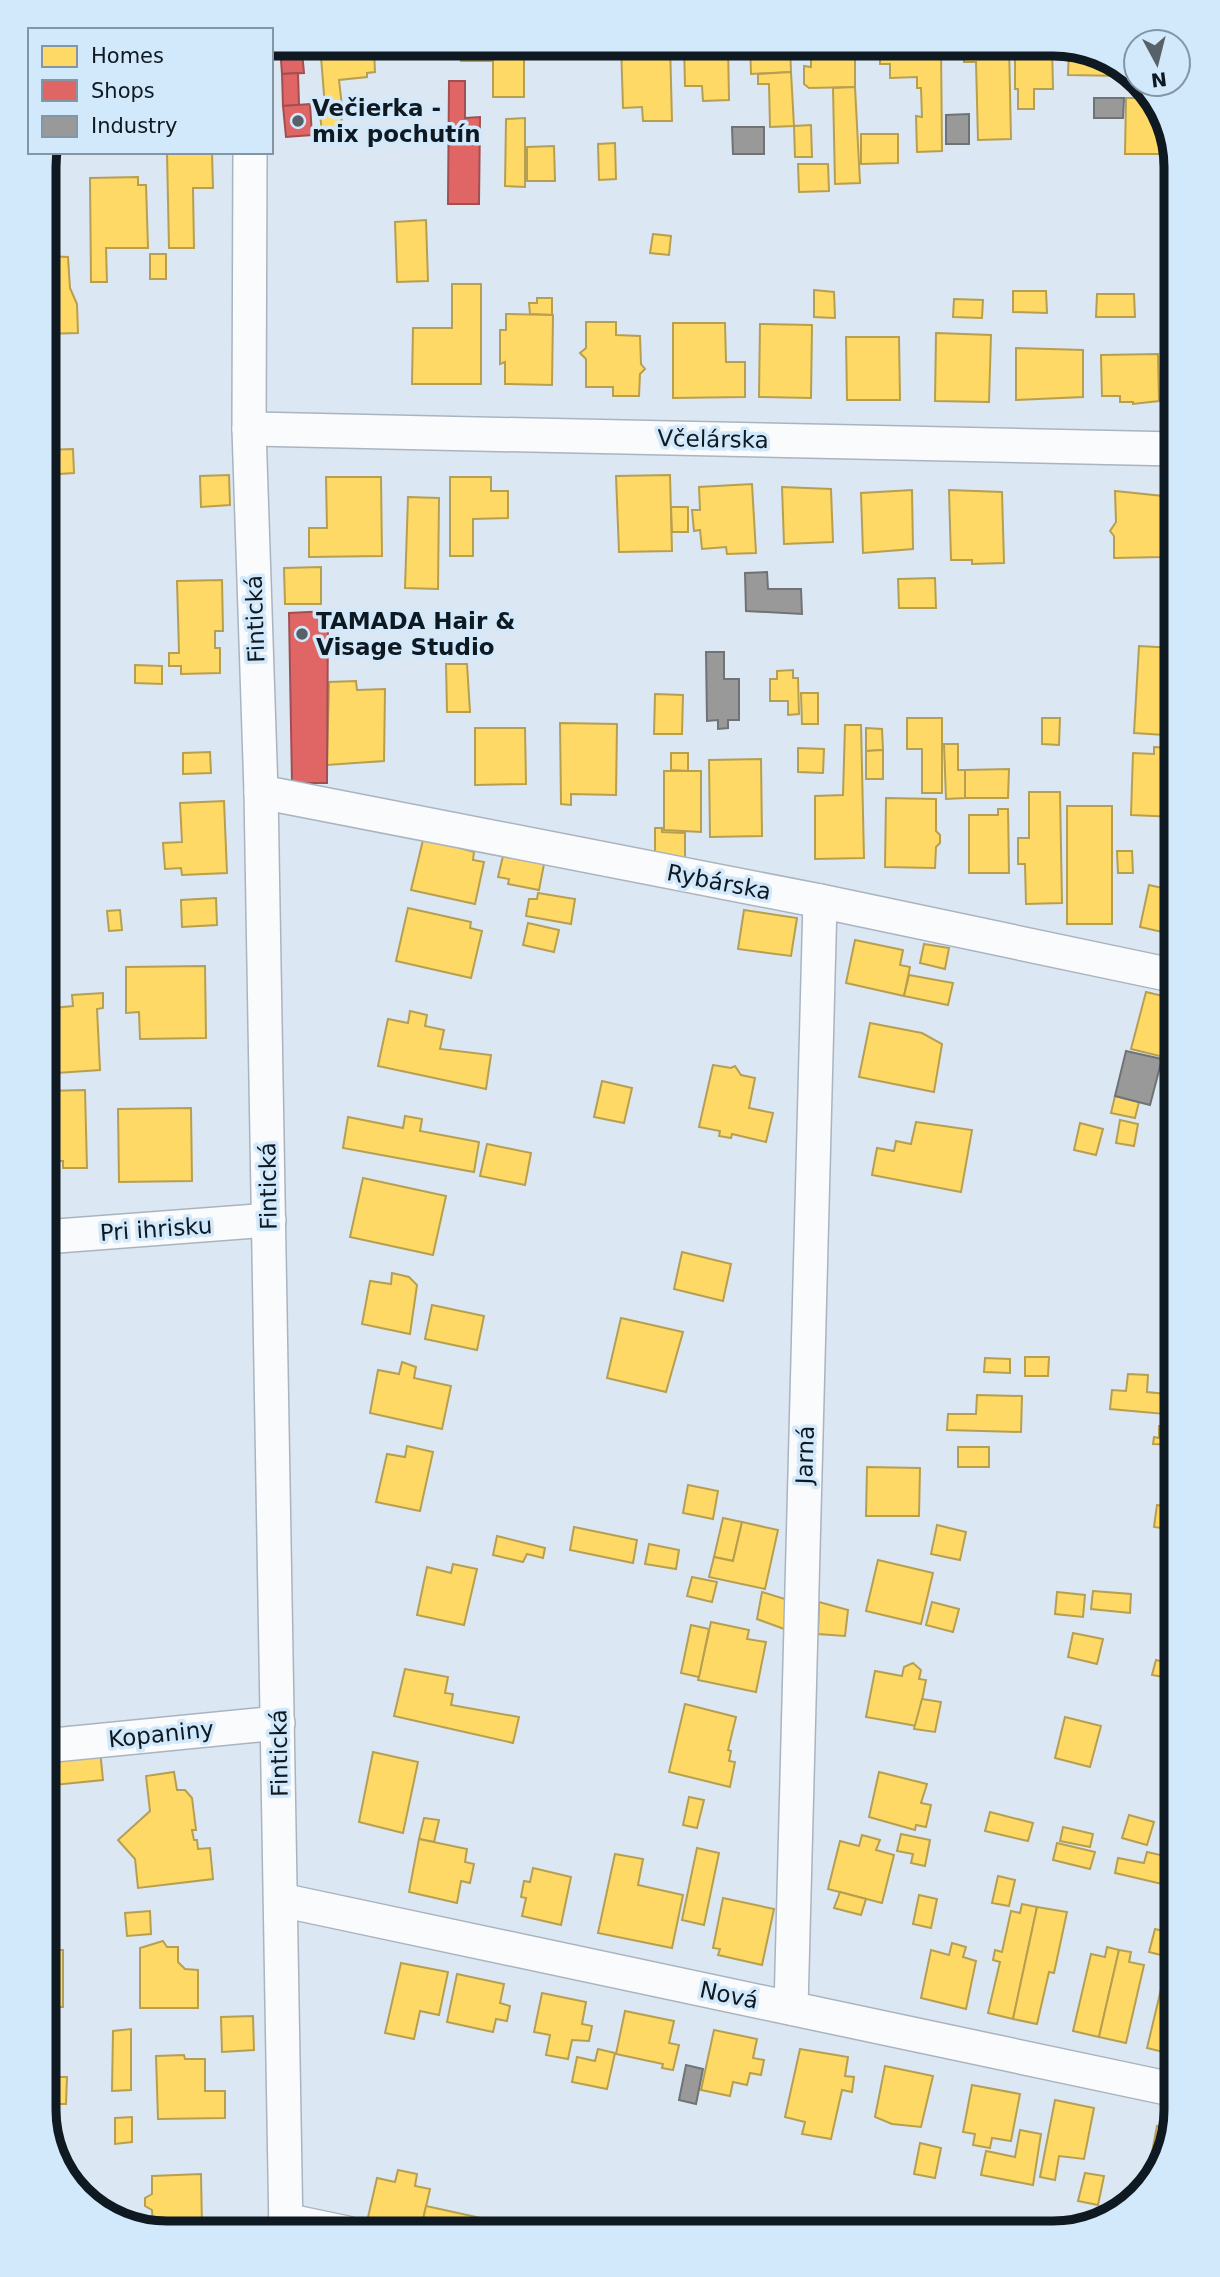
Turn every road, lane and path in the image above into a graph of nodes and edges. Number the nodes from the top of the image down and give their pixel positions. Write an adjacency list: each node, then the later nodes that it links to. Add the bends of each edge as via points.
1 (250, 154): 2 (street, Fintická)
2 (249, 429): 3 (street, Včelárska); 4 (street, Fintická)
3 (1164, 449)
4 (261, 792): 5 (street, Rybárska); 7 (street, Fintická)
5 (820, 901): 6 (street, Rybárska); 12 (street, Jarná)
6 (1164, 973)
7 (269, 1220): 8 (street, Pri ihrisku); 9 (street, Fintická)
8 (56, 1236)
9 (278, 1723): 10 (street, Kopaniny); 11 (street, Fintická)
10 (56, 1745)
11 (281, 1900): 12 (street, Nová); 14 (street, Fintická)
12 (791, 2008): 13 (street, Nová)
13 (1164, 2087)
14 (286, 2221)

